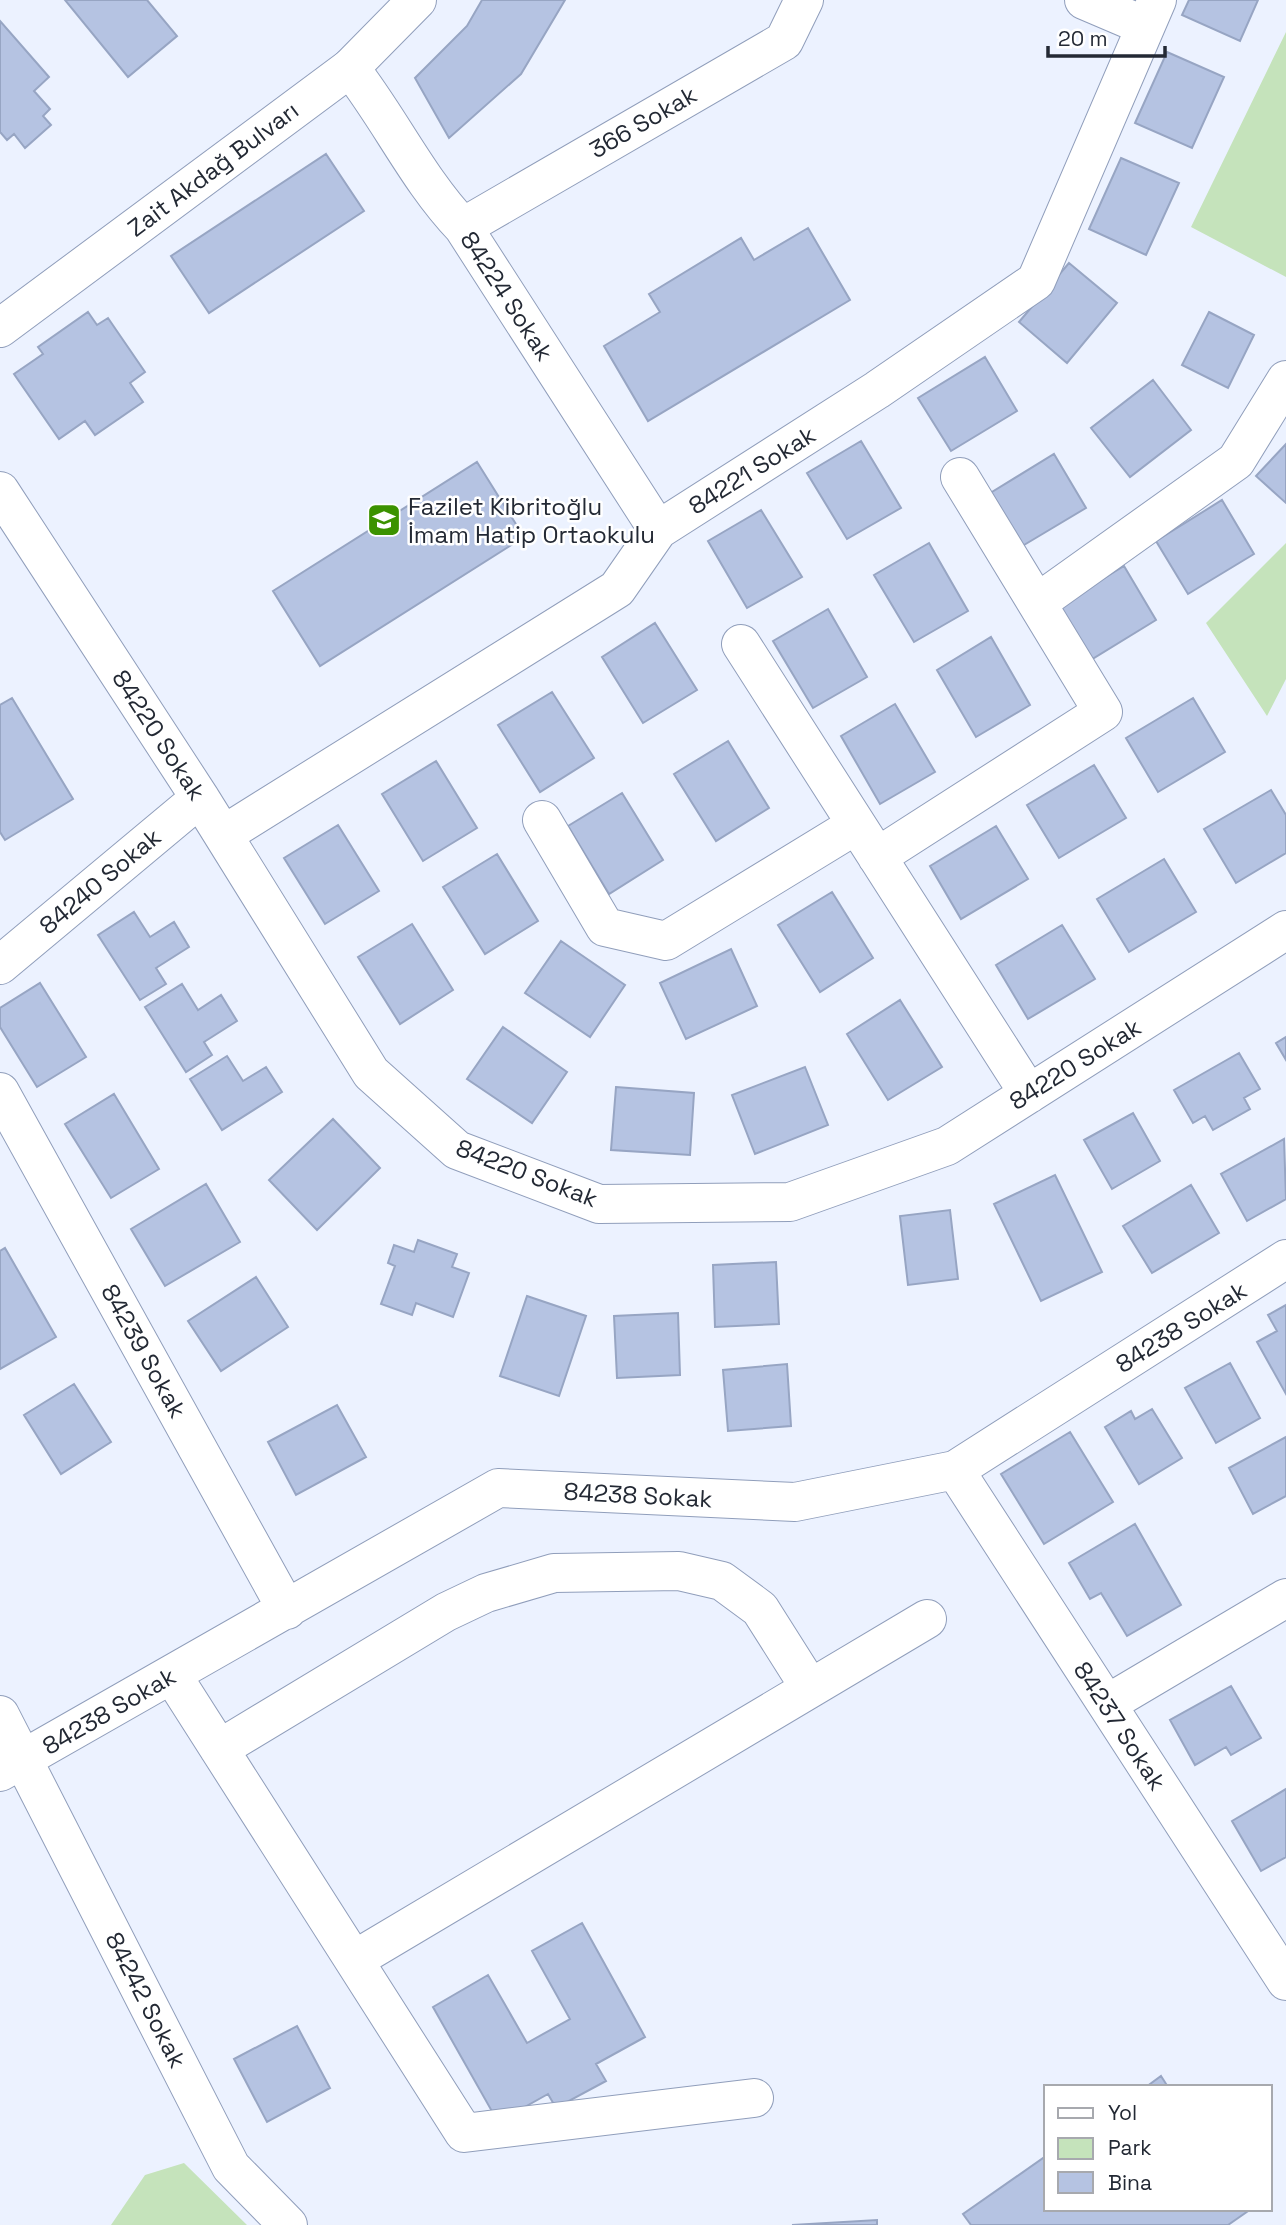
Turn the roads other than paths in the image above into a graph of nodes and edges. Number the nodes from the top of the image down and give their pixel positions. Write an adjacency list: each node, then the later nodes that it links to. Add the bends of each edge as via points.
1 (417, 0): 5 (street, Zait Akdağ Bulvarı)
2 (804, 0): 6 (street, 366 Sokak, via 784,41)
3 (1084, 0): 4 (street)
4 (1151, 13): 11 (street, 84221 Sokak, via 1036,281 877,390)
5 (351, 68): 6 (street, 84224 Sokak, via 441,204); 7 (street, Zait Akdağ Bulvarı)
6 (463, 227): 11 (street, 84224 Sokak)
7 (0, 328)
8 (1286, 380): 12 (street, via 1236,461)
9 (960, 477): 12 (street)
10 (0, 491): 14 (street, 84220 Sokak)
11 (658, 530): 17 (street, 84221 Sokak, via 617,589)
12 (1037, 603): 18 (street, via 1103,712)
13 (741, 644): 16 (street)
14 (200, 798): 17 (street, 84220 Sokak); 20 (street, 84240 Sokak)
15 (542, 820): 16 (street, via 605,928 667,941)
16 (856, 825): 18 (street)
17 (223, 835): 22 (street, 84220 Sokak, via 370,1073 457,1150 599,1204 790,1202 947,1146)
18 (877, 857): 22 (street)
19 (1286, 930): 22 (street, 84220 Sokak)
20 (0, 965)
21 (0, 1092): 26 (street, 84239 Sokak)
22 (1029, 1094)
23 (1286, 1259): 24 (street, 84238 Sokak)
24 (955, 1470): 26 (street, 84238 Sokak, via 795,1502 498,1488); 30 (street, 84237 Sokak)
25 (1286, 1598): 30 (street)
26 (287, 1610): 28 (street, 84238 Sokak)
27 (927, 1619): 29 (street)
28 (173, 1675): 32 (street); 33 (street, 84238 Sokak)
29 (810, 1688): 32 (street, via 760,1609 722,1581 679,1571 554,1573 486,1593 446,1612); 34 (street)
30 (1107, 1704): 35 (street, 84237 Sokak)
31 (0, 1715): 33 (street)
32 (219, 1749): 34 (street)
33 (12, 1767): 37 (street, 84242 Sokak, via 231,2167)
34 (354, 1960): 36 (street, via 464,2133)
35 (1284, 1972)
36 (754, 2098)
37 (288, 2225)

